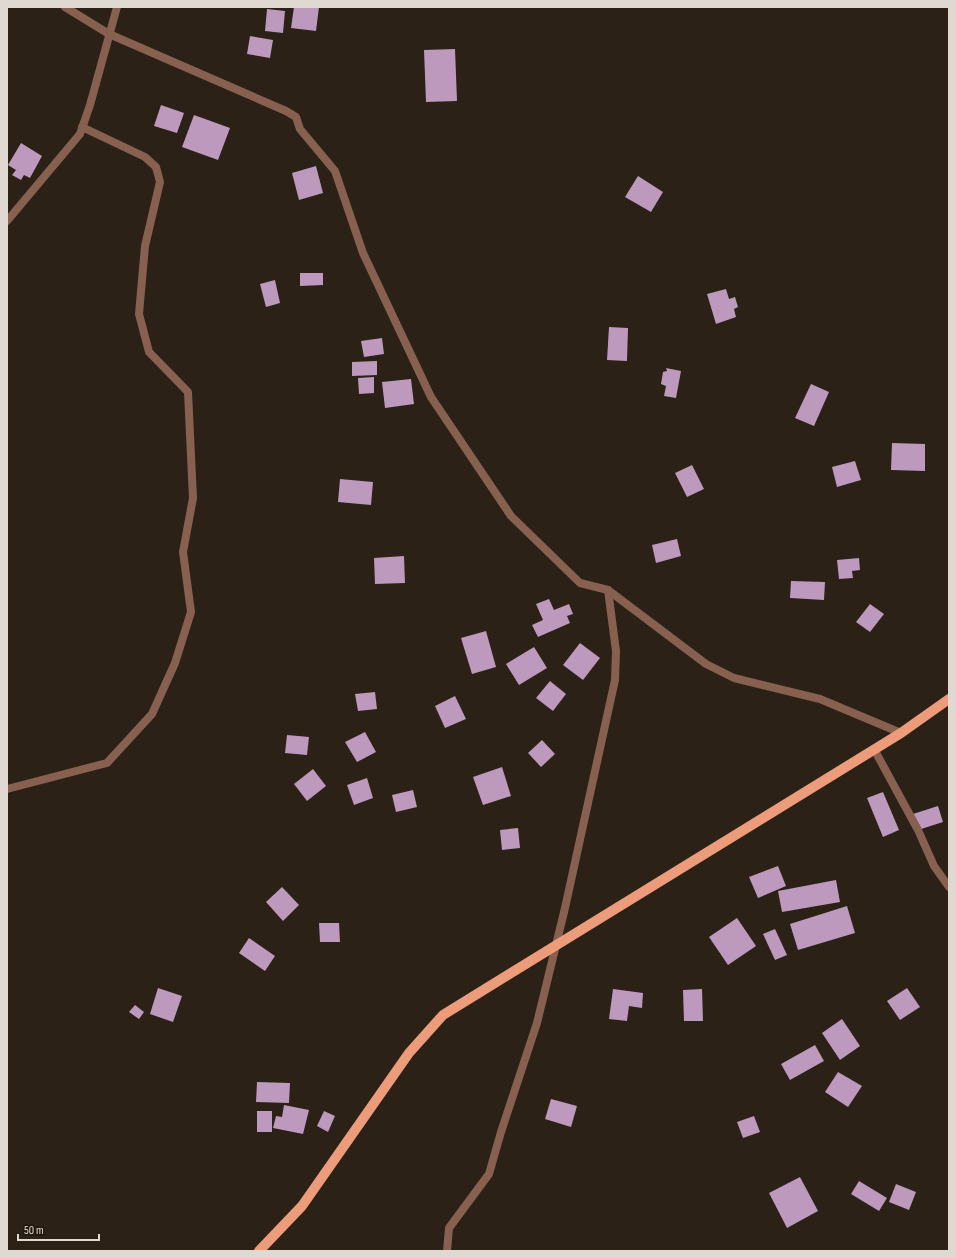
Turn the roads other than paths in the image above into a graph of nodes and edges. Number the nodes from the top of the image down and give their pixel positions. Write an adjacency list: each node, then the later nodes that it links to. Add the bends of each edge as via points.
1 (64, 7): 3 (street)
2 (117, 7): 3 (street)
3 (109, 34): 4 (street); 6 (street, via 296,117 300,129 335,171 363,253 431,398 511,516 580,583)
4 (82, 127): 5 (street, via 80,134); 10 (street, via 145,157 156,167 160,182 145,246 139,314 149,352 188,392 193,498 183,552 192,612 175,664 152,714 107,763)
5 (7, 221)
6 (608, 590): 8 (street, via 706,664 734,678 820,699); 12 (street, via 616,651 615,680)
7 (949, 699): 8 (main road)
8 (902, 733): 9 (main road)
9 (874, 749): 11 (street, via 918,830 934,866); 12 (main road)
10 (7, 789)
11 (949, 887)
12 (555, 945): 13 (main road, via 443,1015 409,1053 302,1206); 14 (street, via 537,1023 490,1174 449,1228)
13 (259, 1251)
14 (447, 1251)

